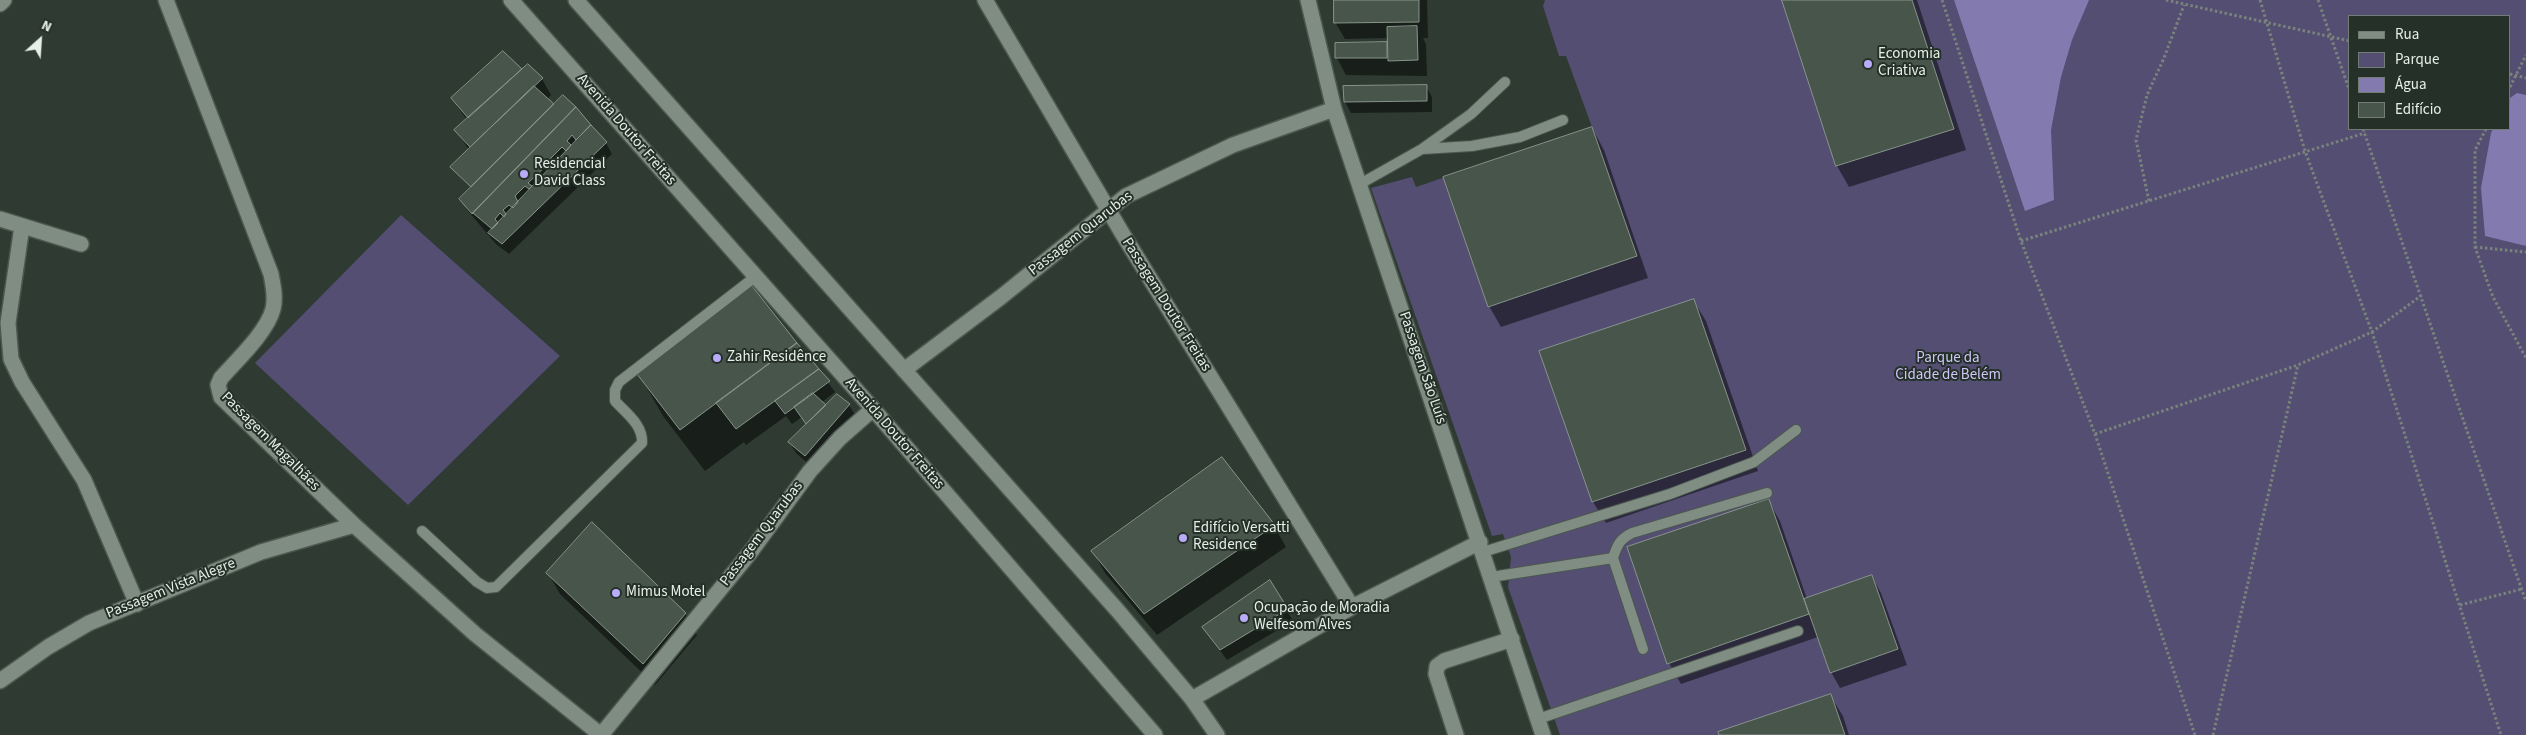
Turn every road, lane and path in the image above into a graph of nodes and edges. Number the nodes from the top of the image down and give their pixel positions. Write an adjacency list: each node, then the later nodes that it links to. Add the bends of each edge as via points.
1 (4, 0): 11 (street)
2 (166, 0): 49 (street, Passagem Magalhães, via 271,274 273,310 265,327 221,378 218,385 221,397)
3 (576, 0): 44 (street)
4 (985, 0): 32 (street, Passagem Doutor Freitas)
5 (1308, 0): 23 (street, Passagem São Luís)
6 (1942, 0): 35 (path)
7 (2166, 0): 12 (path)
8 (2260, 0): 13 (path)
9 (2318, 0): 14 (path)
10 (514, 1): 39 (street, Avenida Doutor Freitas)
11 (0, 4)
12 (2184, 5): 13 (path); 31 (path, via 2147,95 2136,140)
13 (2268, 23): 14 (path); 29 (path)
14 (2330, 36): 15 (path); 22 (path)
15 (2348, 40)
16 (2526, 55): 18 (path)
17 (2511, 74): 18 (path)
18 (2516, 76): 19 (path); 21 (path)
19 (2526, 78)
20 (1505, 82): 28 (lane, via 1471,114)
21 (2511, 85)
22 (2348, 86)
23 (1334, 109): 30 (street, Passagem São Luís); 32 (street, Passagem Quarubas, via 1233,146 1126,196)
24 (1563, 120): 28 (lane, via 1520,137 1472,146)
25 (2364, 130): 27 (path)
26 (2485, 130): 37 (path, via 2474,150)
27 (2365, 133): 29 (path); 40 (path)
28 (1422, 150): 30 (lane)
29 (2305, 151): 31 (path); 41 (path)
30 (1360, 184): 51 (street, Passagem São Luís)
31 (2149, 201): 35 (path)
32 (1108, 210): 44 (street, Passagem Quarubas); 58 (street, Passagem Doutor Freitas)
33 (0, 220): 34 (street)
34 (22, 226): 36 (street); 56 (street, via 8,323 11,359 84,480)
35 (2021, 241): 47 (path)
36 (81, 244)
37 (2475, 247): 38 (path); 42 (path, via 2493,296)
38 (2526, 252)
39 (756, 277): 45 (street, Avenida Doutor Freitas); 50 (lane, via 620,382 615,390 615,401 638,425 642,443 496,587 487,588 476,582)
40 (2422, 295): 41 (path); 54 (path)
41 (2372, 332): 43 (path); 57 (path)
42 (2526, 358)
43 (2298, 365): 47 (path); 71 (path)
44 (904, 370): 63 (street)
45 (873, 409): 65 (street, Passagem Quarubas, via 810,471 749,554); 66 (street, Avenida Doutor Freitas)
46 (1796, 430): 51 (lane, via 1754,462 1670,494)
47 (2095, 434): 70 (path)
48 (1766, 493): 52 (lane, via 1632,533 1617,544)
49 (354, 524): 56 (street, Passagem Vista Alegre, via 261,552); 65 (street, Passagem Magalhães, via 476,634)
50 (422, 531)
51 (1482, 547): 53 (street, Passagem São Luís); 58 (street)
52 (1613, 558): 53 (lane); 61 (lane)
53 (1492, 576): 60 (street, Passagem São Luís)
54 (2522, 589): 55 (path); 57 (path)
55 (2526, 602)
56 (137, 604): 62 (street, Passagem Vista Alegre, via 89,623)
57 (2460, 605): 72 (path)
58 (1352, 607): 63 (street)
59 (1798, 631): 64 (lane)
60 (1512, 639): 64 (street, Passagem São Luís); 68 (street, via 1437,666 1436,674)
61 (1643, 649)
62 (0, 680)
63 (1192, 699): 67 (street)
64 (1538, 719): 69 (street, Passagem São Luís)
65 (601, 735)
66 (1155, 735)
67 (1217, 735)
68 (1456, 735)
69 (1543, 735)
70 (2196, 735)
71 (2213, 735)
72 (2501, 735)

